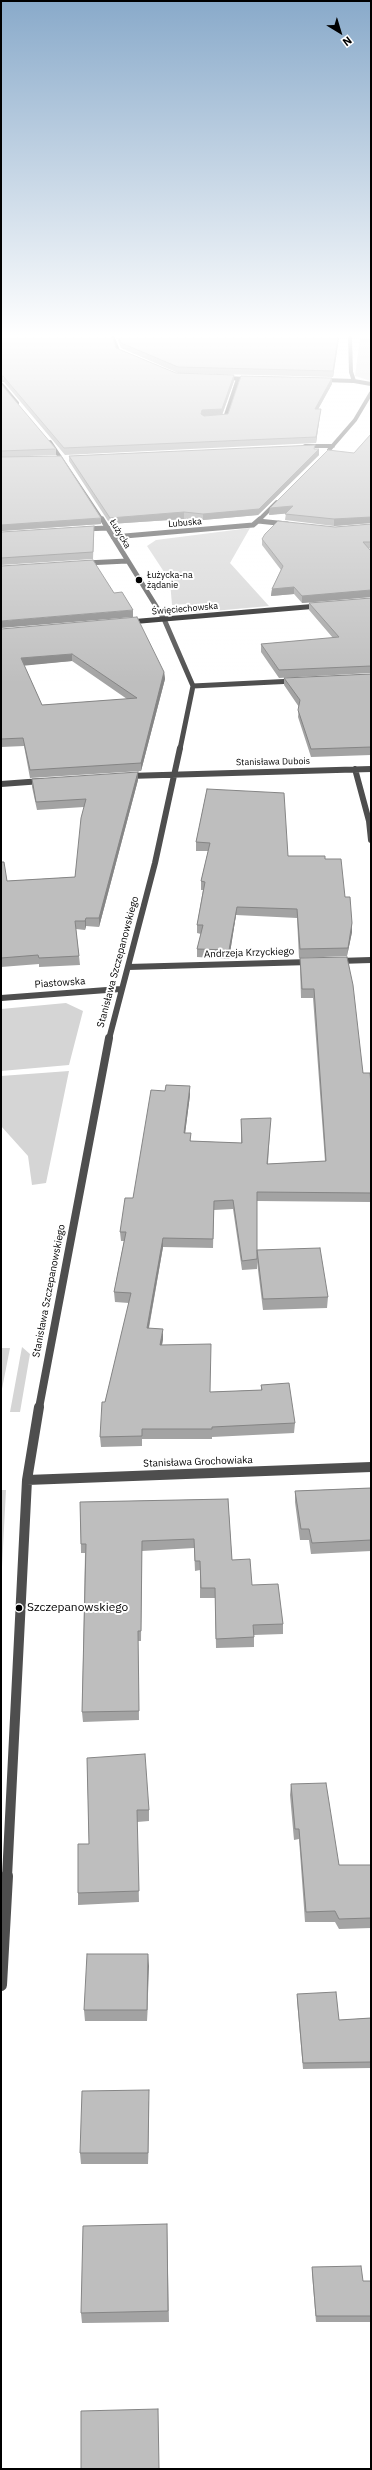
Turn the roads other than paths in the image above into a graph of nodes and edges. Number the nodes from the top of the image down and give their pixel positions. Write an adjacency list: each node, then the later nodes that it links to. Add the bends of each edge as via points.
1 (59, 453): 3 (street, Łużycka)
2 (326, 453): 5 (street)
3 (62, 457): 4 (street); 6 (street); 10 (street, Łużycka)
4 (70, 457)
5 (322, 457)
6 (54, 458)
7 (279, 500): 8 (street, Lubuska)
8 (258, 521): 9 (street, Lubuska); 12 (street, Lubuska, via 253,525)
9 (296, 525)
10 (108, 528): 11 (street); 12 (street, Łużycka)
11 (81, 530)
12 (113, 537): 13 (street, Łużycka)
13 (127, 561): 14 (street); 16 (street, Łużycka)
14 (80, 564)
15 (325, 605): 16 (street, Święciechowska)
16 (164, 619): 17 (street, Święciechowska); 19 (street)
17 (119, 622)
18 (301, 680): 19 (street)
19 (193, 686): 22 (street, Stanisława Szczepanowskiego)
20 (355, 769): 21 (street, Stanisława Dubois); 22 (street, Stanisława Dubois); 26 (street)
21 (371, 769)
22 (175, 773): 23 (street, Stanisława Dubois); 30 (street, Stanisława Szczepanowskiego)
23 (124, 776)
24 (47, 781): 25 (street)
25 (1, 784)
26 (371, 840)
27 (371, 960): 28 (street)
28 (332, 961)
29 (316, 962): 30 (street, Andrzeja Krzyckiego)
30 (128, 967): 31 (street, Stanisława Szczepanowskiego)
31 (120, 989): 32 (street, Piastowska); 34 (street, Stanisława Szczepanowskiego, via 46,1362)
32 (1, 998)
33 (371, 1467): 34 (street, Stanisława Grochowiaka)
34 (26, 1480): 35 (street, Stanisława Szczepanowskiego)
35 (1, 1985)

